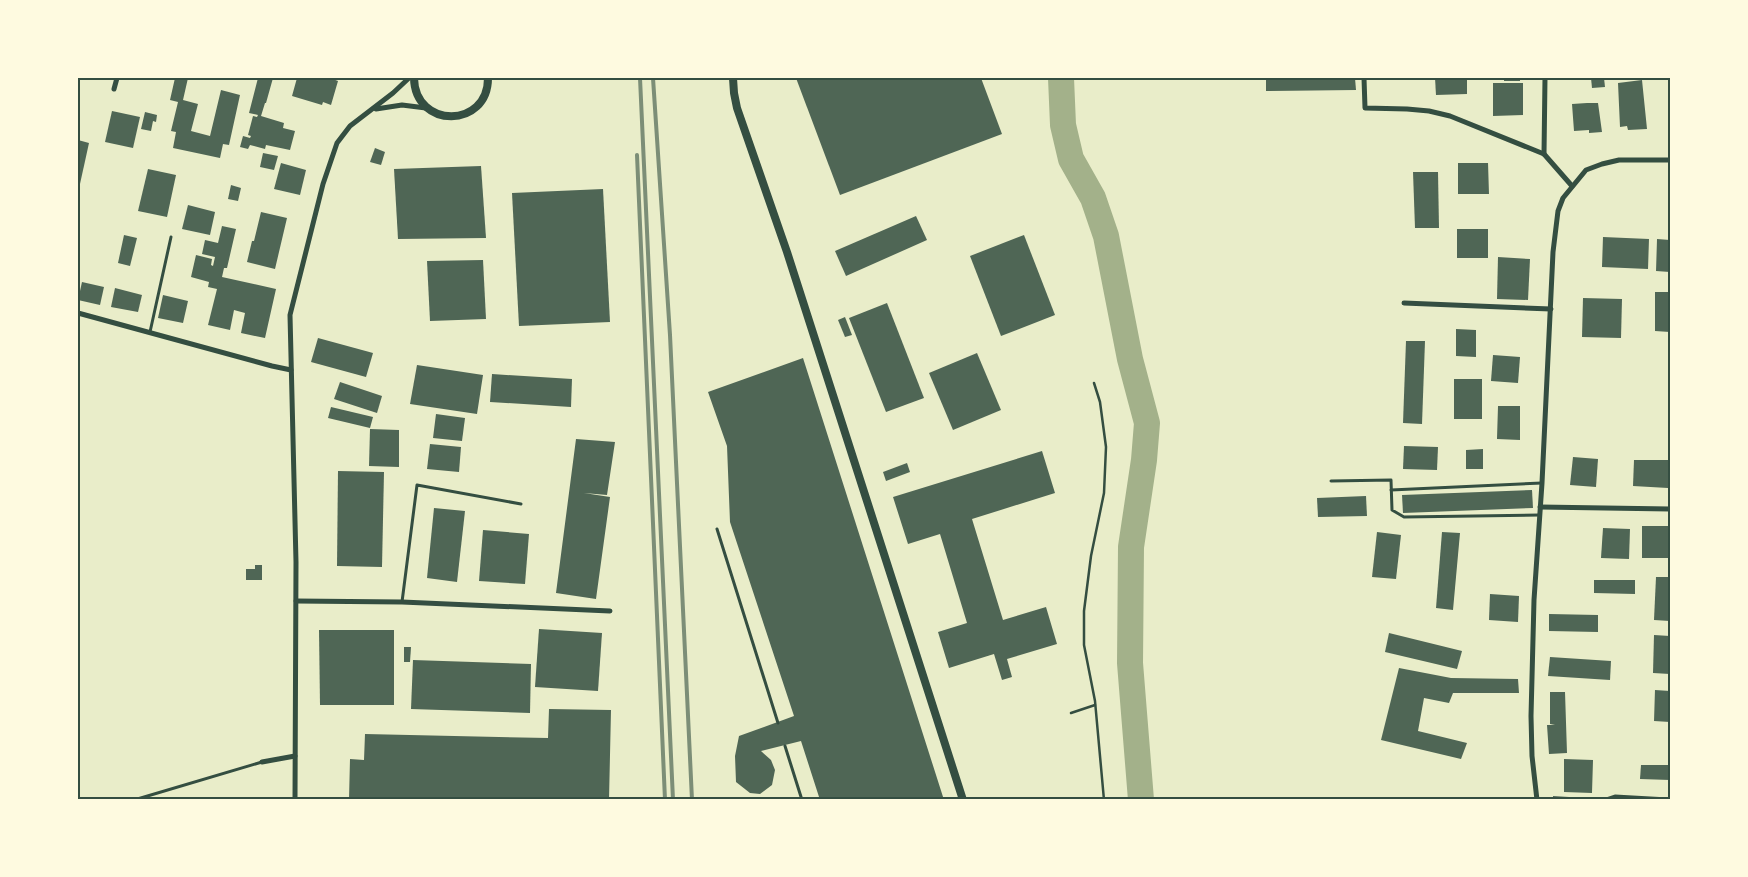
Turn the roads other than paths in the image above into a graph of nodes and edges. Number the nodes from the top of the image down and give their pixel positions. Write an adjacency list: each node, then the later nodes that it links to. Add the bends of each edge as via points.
1 (117, 78): 8 (street)
2 (409, 78): 10 (street)
3 (414, 78): 9 (street, via 420,100)
4 (488, 78): 9 (street, via 487,91 481,102 462,116 450,117)
5 (733, 78): 38 (street, via 737,108 787,252)
6 (1364, 78): 11 (street, via 1364,108 1436,112)
7 (1545, 78): 11 (street)
8 (114, 89)
9 (428, 108): 10 (street, via 402,105)
10 (370, 110): 19 (street, via 343,134 332,154 290,315)
11 (1544, 154): 13 (street)
12 (1670, 160): 13 (street, via 1635,159 1602,164 1586,170)
13 (1572, 186): 16 (street, via 1558,211)
14 (171, 237): 18 (lane)
15 (1404, 304): 16 (street)
16 (1551, 309): 21 (street)
17 (78, 313): 18 (street)
18 (150, 333): 19 (street)
19 (291, 370): 28 (street)
20 (1331, 481): 22 (lane, via 1391,480)
21 (1542, 483): 22 (lane); 24 (street)
22 (1391, 490): 26 (lane, via 1392,510 1404,517)
23 (521, 504): 29 (lane, via 418,485)
24 (1540, 507): 25 (street); 26 (street)
25 (1670, 509)
26 (1540, 516): 39 (street, via 1532,666 1532,756)
27 (717, 529): 31 (lane)
28 (296, 601): 29 (street); 33 (street)
29 (402, 602): 30 (street)
30 (610, 612)
31 (778, 723)
32 (785, 746): 37 (lane)
33 (295, 756): 34 (street); 36 (street)
34 (262, 762): 35 (lane)
35 (134, 800)
36 (295, 800)
37 (802, 800)
38 (963, 800)
39 (1537, 800)
40 (1606, 800): 41 (street, via 1615,797)
41 (1668, 800)

